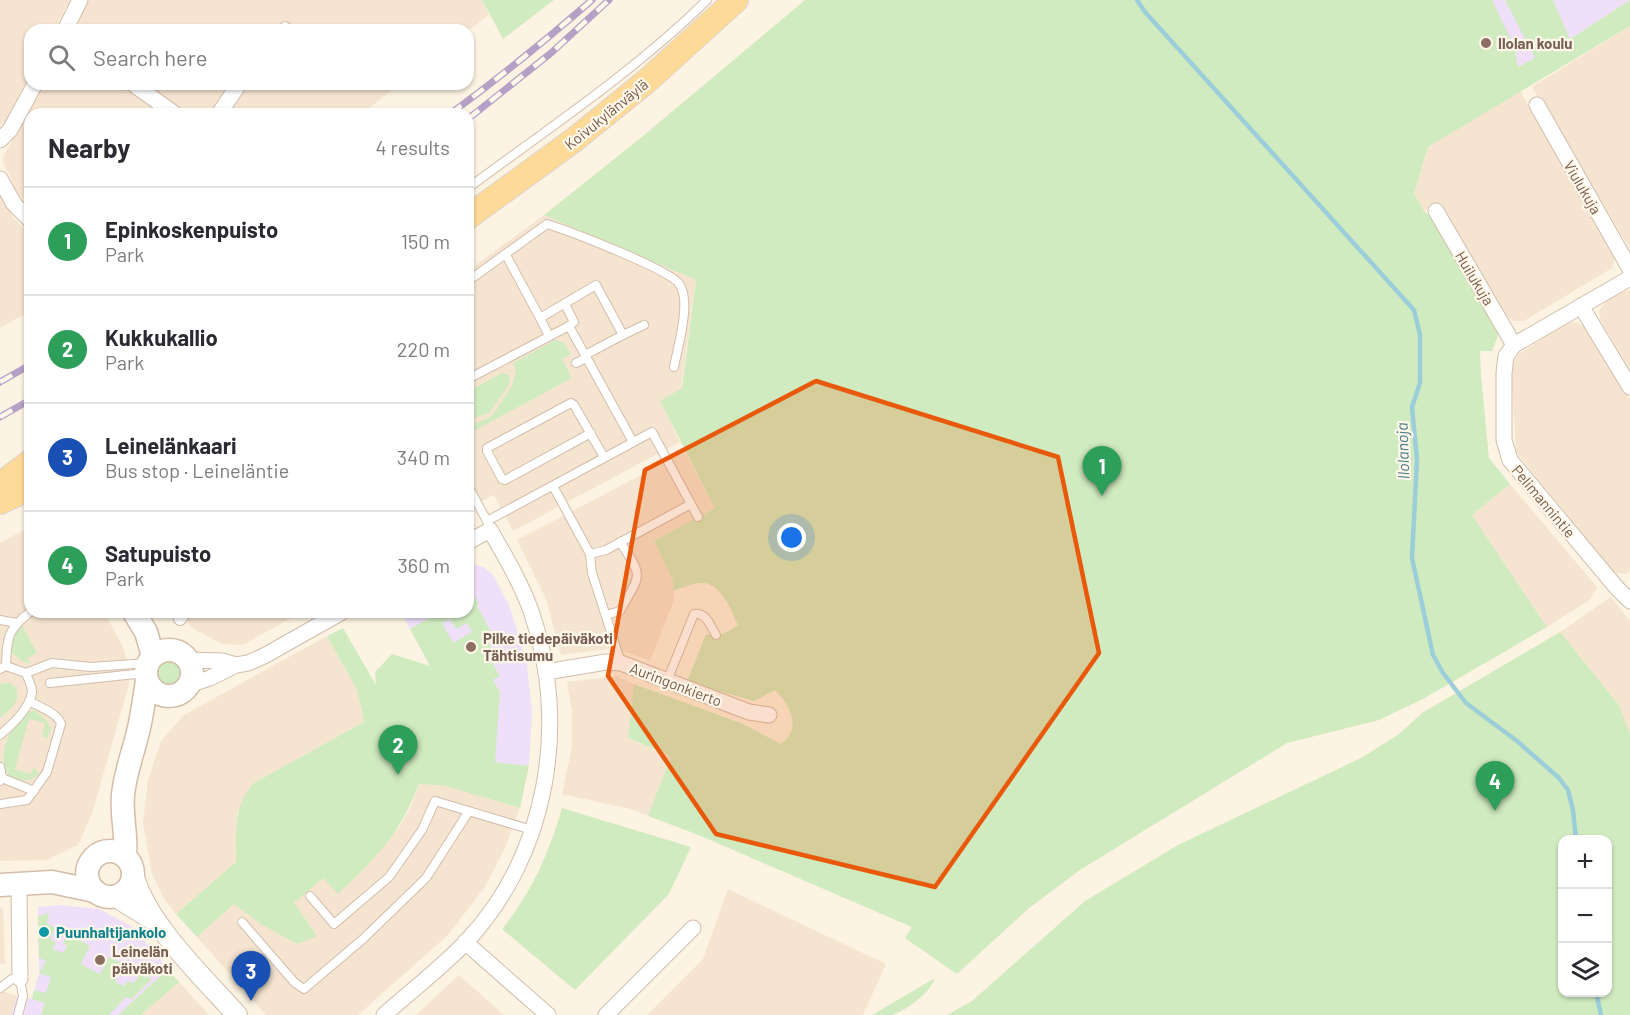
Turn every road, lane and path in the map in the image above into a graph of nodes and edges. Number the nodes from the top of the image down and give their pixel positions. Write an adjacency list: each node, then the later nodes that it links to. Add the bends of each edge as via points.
1 (80, 0): 4 (street)
2 (707, 0): 11 (lane)
3 (736, 0): 11 (main road, Koivukylänväylä, via 648,80)
4 (68, 24)
5 (32, 90): 12 (street, via 10,130)
6 (141, 90): 9 (street)
7 (235, 90): 10 (street)
8 (1536, 105): 19 (street, Viulukuja)
9 (167, 108)
10 (223, 108)
11 (566, 130): 14 (lane); 16 (main road, Koivukylänväylä)
12 (0, 140)
13 (0, 179): 17 (street)
14 (474, 184)
15 (1436, 211): 29 (street, Huilukuja)
16 (474, 212)
17 (24, 214)
18 (506, 255): 20 (lane); 24 (lane); 32 (lane, via 547,224 667,273 680,285 685,307)
19 (1630, 269)
20 (474, 277)
21 (1630, 278): 23 (street)
22 (565, 304): 24 (lane); 26 (lane, via 574,322); 27 (lane, via 596,285)
23 (1581, 306): 29 (street); 34 (street)
24 (540, 318): 28 (lane)
25 (644, 324): 27 (lane)
26 (569, 326): 28 (lane); 30 (lane)
27 (623, 335): 30 (lane)
28 (549, 336): 33 (lane)
29 (1514, 345): 50 (street, Pelimannintie, via 1506,356 1504,373 1504,440 1510,460 1616,587)
30 (586, 356): 31 (lane); 36 (lane)
31 (576, 363)
32 (674, 366)
33 (474, 376)
34 (1630, 387)
35 (591, 433): 35 (lane, via 505,480 487,451 571,404); 37 (lane)
36 (633, 442): 37 (lane); 44 (lane, via 652,432)
37 (604, 457): 40 (lane)
38 (24, 467): 39 (main road)
39 (0, 485)
40 (553, 486): 46 (lane); 49 (lane)
41 (24, 491): 43 (main road)
42 (474, 497): 46 (lane)
43 (0, 502)
44 (691, 504): 45 (lane); 48 (lane)
45 (698, 517)
46 (489, 526): 47 (street); 64 (street, via 531,611)
47 (474, 537)
48 (620, 542): 49 (lane); 51 (lane, via 638,568 638,578 620,611)
49 (590, 554): 51 (lane)
50 (1629, 597)
51 (606, 615): 60 (lane)
52 (24, 617): 57 (lane)
53 (138, 618): 63 (main road, via 146,632)
54 (156, 618): 59 (main road)
55 (330, 618): 61 (street, via 264,656)
56 (0, 620): 57 (lane)
57 (16, 623): 62 (lane, via 7,642)
58 (716, 635): 66 (lane, via 704,615 694,614)
59 (183, 655): 61 (street); 63 (main road, via 160,651); 68 (main road, via 192,668)
60 (621, 663): 64 (street, Auringonkierto); 66 (street, Auringonkierto)
61 (236, 665): 68 (street)
62 (3, 668): 65 (lane)
63 (148, 668): 65 (lane, via 52,663); 67 (lane); 69 (main road, via 154,691); 73 (main road)
64 (546, 672): 80 (street, via 551,712 549,760)
65 (26, 673): 70 (lane, via 32,690)
66 (667, 681): 71 (street, Auringonkierto, via 749,712)
67 (50, 683)
68 (189, 685): 69 (main road)
69 (170, 696): 73 (main road)
70 (29, 701): 72 (lane); 76 (lane, via 60,719 61,724 47,772)
71 (769, 715)
72 (0, 735)
73 (138, 735): 79 (main road, via 126,774)
74 (0, 767): 75 (lane)
75 (1, 779): 76 (lane)
76 (34, 791): 77 (lane, via 27,800)
77 (0, 804)
78 (469, 811): 80 (lane); 87 (lane, via 435,801 422,830 389,877 334,924); 89 (lane, via 426,878 304,989)
79 (121, 816): 81 (main road); 82 (main road)
80 (532, 830): 91 (street, via 502,894)
81 (124, 855): 82 (main road, via 108,851); 83 (main road, via 133,868)
82 (94, 858): 84 (main road); 86 (main road, via 87,881)
83 (134, 878): 86 (main road, via 130,886); 88 (street)
84 (52, 882): 85 (main road); 86 (main road)
85 (9, 885): 92 (street)
86 (105, 894): 88 (street)
87 (310, 896)
88 (156, 922): 96 (street)
89 (242, 922)
90 (693, 928): 99 (street)
91 (465, 942): 97 (street); 98 (street)
92 (16, 979): 93 (lane); 94 (lane); 95 (lane, via 23,996)
93 (0, 980)
94 (0, 988)
95 (18, 1015)
96 (237, 1015)
97 (384, 1015)
98 (548, 1015)
99 (606, 1015)

